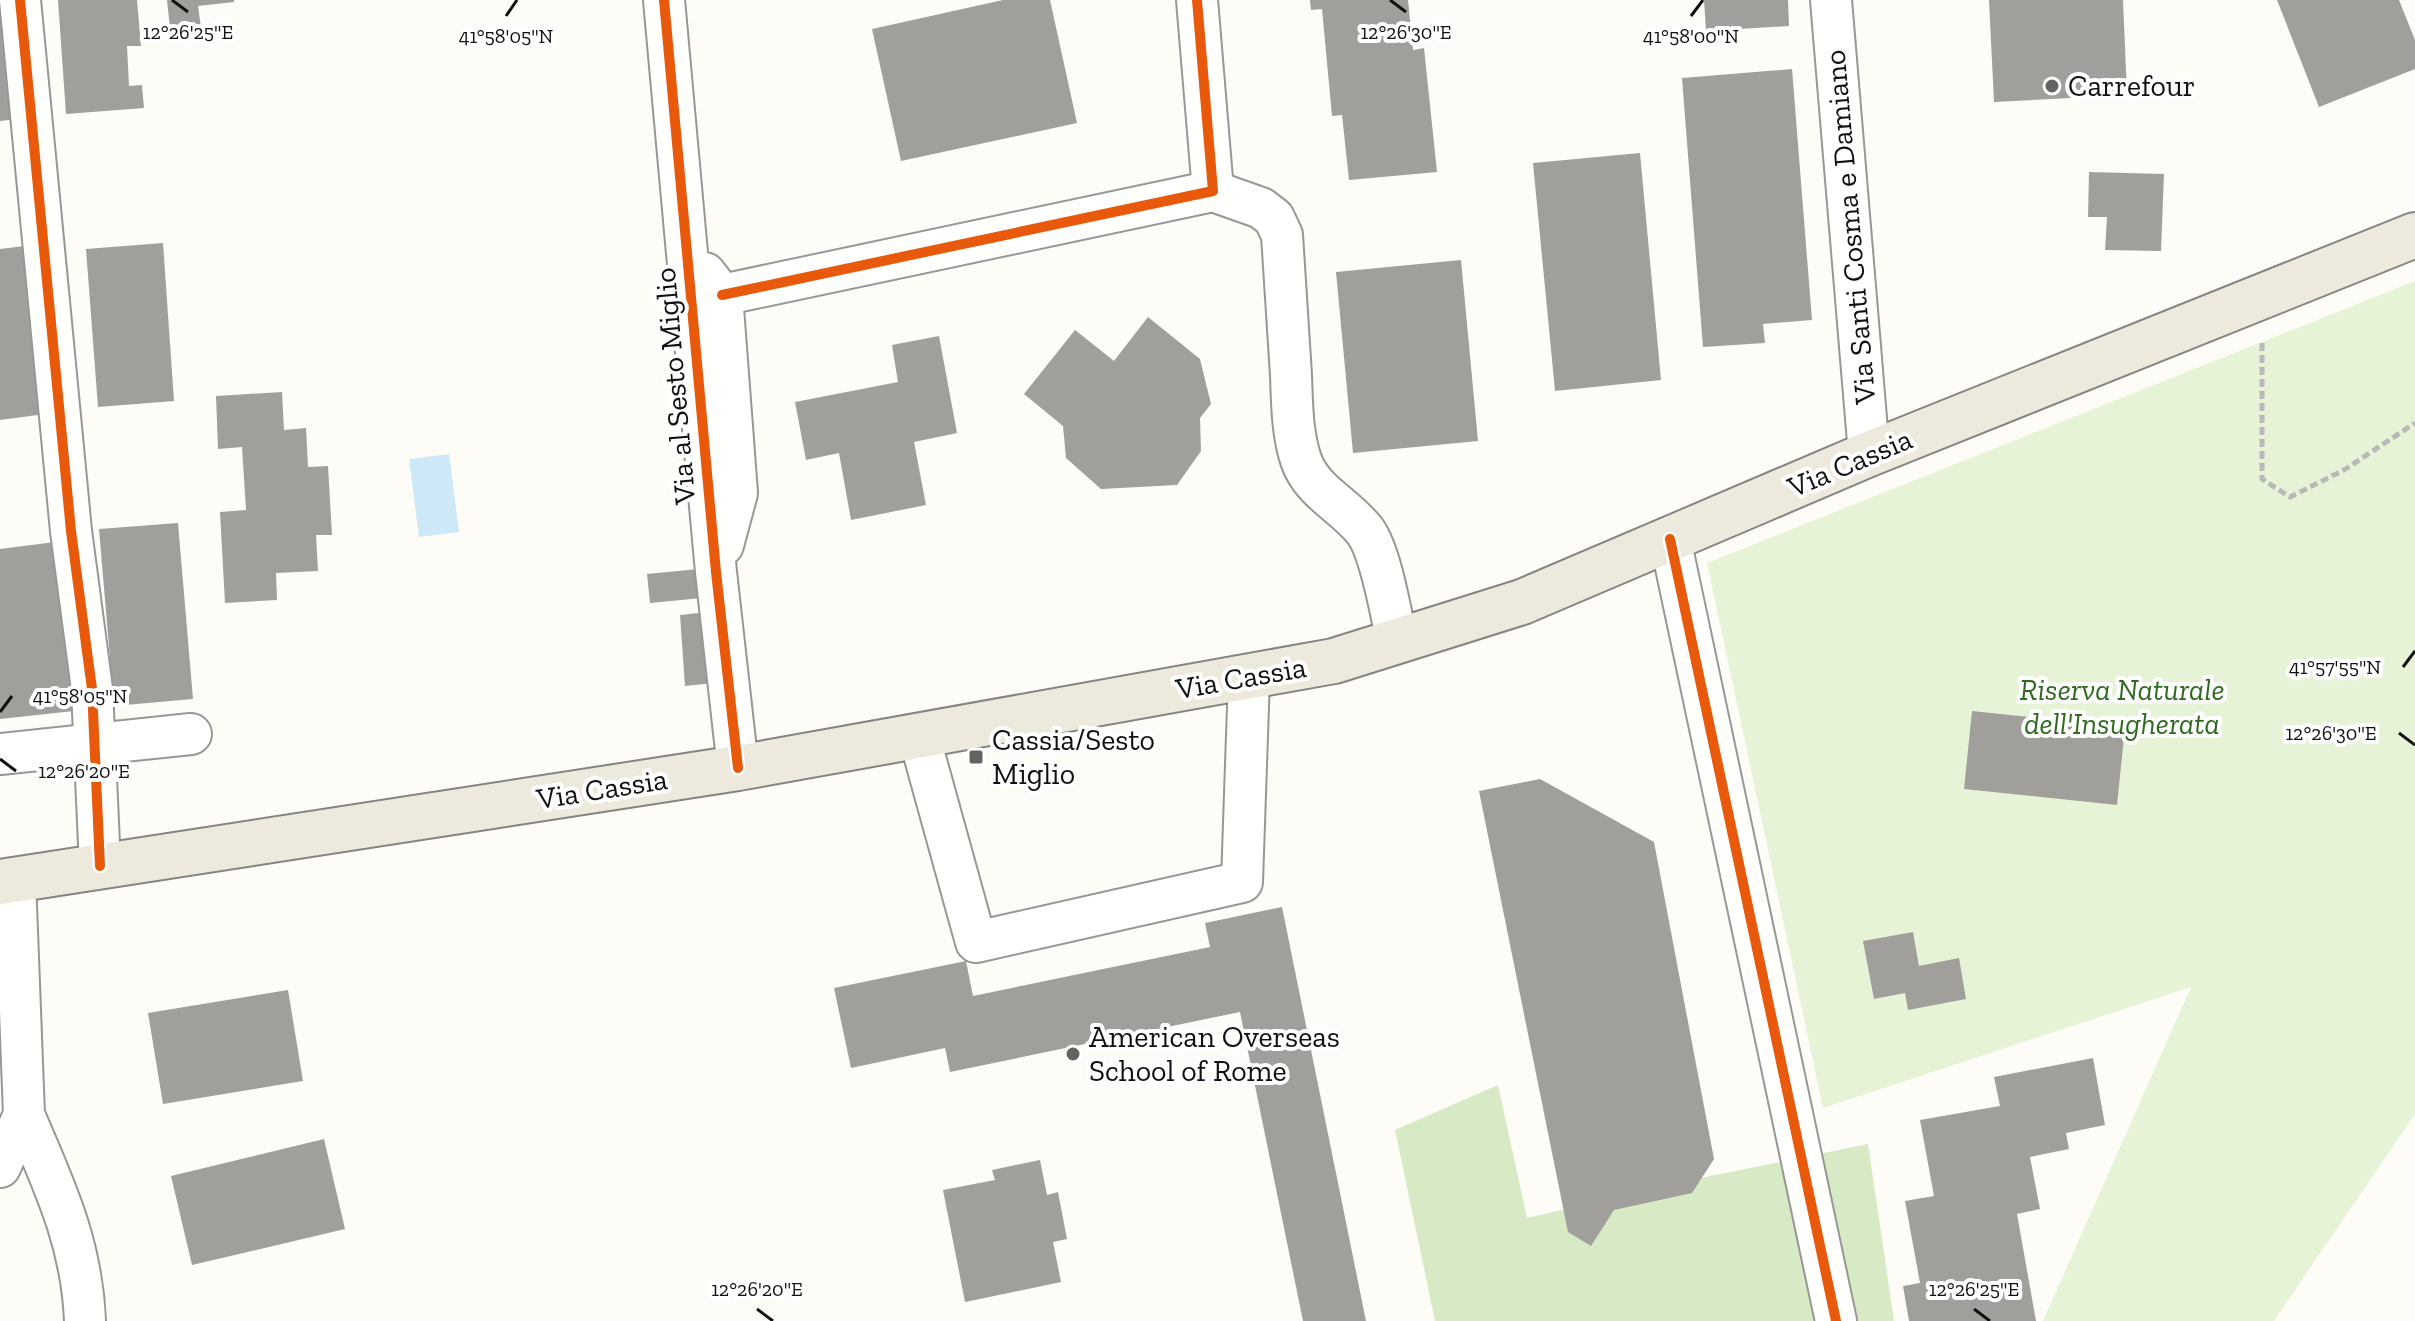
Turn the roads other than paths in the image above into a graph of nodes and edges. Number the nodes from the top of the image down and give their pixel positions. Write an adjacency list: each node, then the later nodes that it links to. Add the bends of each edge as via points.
1 (20, 0): 16 (street)
2 (664, 0): 7 (street, Via al Sesto Miglio)
3 (1197, 0): 5 (street)
4 (1831, 0): 9 (street, Via Santi Cosma e Damiano)
5 (1213, 191): 8 (street); 12 (street, via 1261,208 1274,218 1282,235 1294,427 1301,461 1312,482 1368,534)
6 (2415, 235): 9 (main road, Via Cassia)
7 (686, 248): 8 (street, Via al Sesto Miglio); 11 (street, Via al Sesto Miglio)
8 (722, 295): 11 (street, Via al Sesto Miglio, via 737,493)
9 (1869, 454): 10 (main road, Via Cassia)
10 (1670, 539): 12 (main road, Via Cassia, via 1522,602); 24 (street)
11 (716, 572): 18 (street, Via al Sesto Miglio)
12 (1397, 642): 13 (main road, Via Cassia)
13 (1249, 677): 15 (main road, Via Cassia); 15 (street, via 1242,882 976,942)
14 (191, 734): 16 (street)
15 (919, 736): 18 (main road, Via Cassia)
16 (95, 743): 17 (street); 19 (street)
17 (0, 754)
18 (738, 768): 19 (main road, Via Cassia)
19 (100, 866): 20 (main road, Via Cassia)
20 (8, 881): 21 (street)
21 (24, 1115): 22 (street); 23 (street, via 67,1216 84,1291)
22 (0, 1167)
23 (85, 1321)
24 (1836, 1321)

